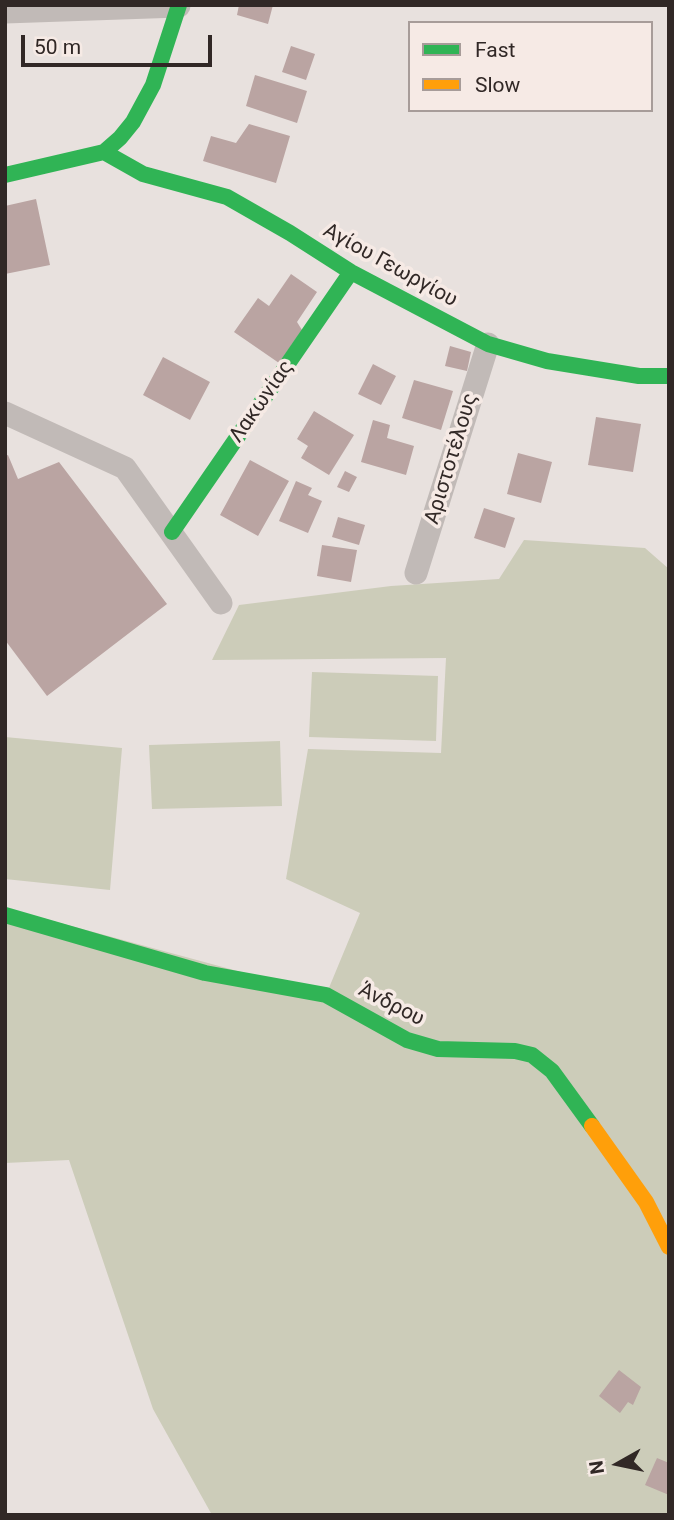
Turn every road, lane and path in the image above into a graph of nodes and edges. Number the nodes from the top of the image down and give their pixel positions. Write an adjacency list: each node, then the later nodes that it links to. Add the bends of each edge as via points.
1 (179, 5): 2 (street); 3 (street, via 144,106)
2 (5, 12)
3 (104, 152): 4 (street); 5 (street, Αγίου Γεωργίου, via 142,174 226,197)
4 (5, 174)
5 (351, 272): 6 (street, Αγίου Γεωργίου); 9 (street, Λακωνίας)
6 (488, 344): 7 (street, Αγίου Γεωργίου, via 547,361 639,376); 10 (street, Αριστοτέλους)
7 (669, 376)
8 (5, 413): 9 (street, via 121,466)
9 (172, 532): 11 (street)
10 (416, 573)
11 (221, 603)
12 (5, 915): 13 (street, Άνδρου, via 205,974 326,995 407,1040 438,1049 531,1055 552,1071 646,1202)
13 (669, 1247)

